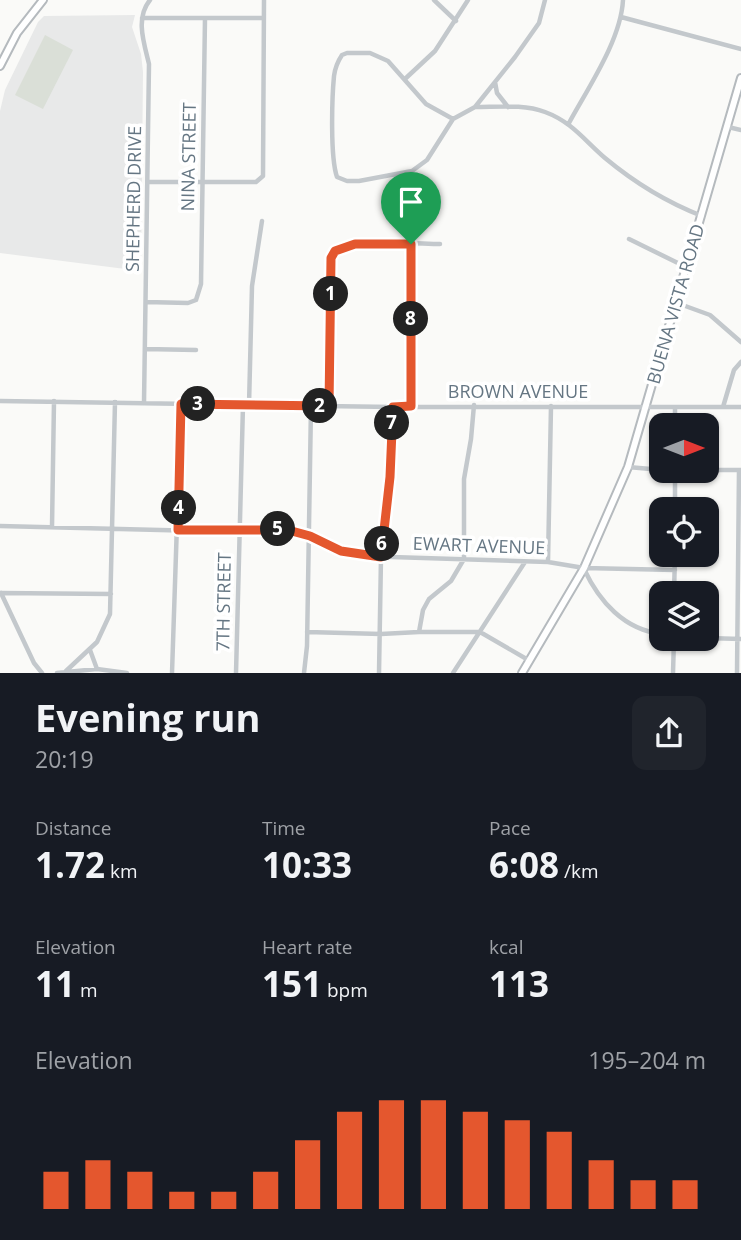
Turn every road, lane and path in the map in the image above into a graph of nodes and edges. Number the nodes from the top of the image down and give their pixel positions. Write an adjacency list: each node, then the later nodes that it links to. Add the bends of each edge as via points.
1 (43, 0): 14 (main road)
2 (150, 0): 9 (street)
3 (264, 0): 11 (street)
4 (434, 0): 12 (street)
5 (468, 0): 12 (street)
6 (545, 0): 17 (street, via 539,23)
7 (624, 0): 8 (street)
8 (621, 17): 13 (street); 21 (street)
9 (142, 18): 10 (street); 25 (street, SHEPHERD DRIVE, via 149,64)
10 (205, 18): 11 (street); 24 (street, NINA STREET)
11 (263, 18): 24 (street, via 263,176 256,183)
12 (456, 21): 15 (street, via 435,51)
13 (741, 49)
14 (0, 65)
15 (406, 78): 20 (street, via 426,104); 20 (street, via 388,61 370,54 342,55 336,69 337,177 347,181 412,171 427,160)
16 (741, 78): 22 (main road, BUENA VISTA ROAD)
17 (495, 81): 18 (street); 19 (street, via 497,93)
18 (475, 107): 19 (street); 20 (street)
19 (509, 107): 21 (street, via 542,111)
20 (453, 119)
21 (569, 123): 26 (street, via 631,179 670,204)
22 (728, 127): 23 (street); 26 (main road, BUENA VISTA ROAD)
23 (741, 130)
24 (203, 181): 25 (street); 32 (street, NINA STREET, via 201,284 196,300)
25 (148, 182): 32 (street, SHEPHERD DRIVE)
26 (702, 216): 31 (main road, BUENA VISTA ROAD)
27 (262, 221): 43 (street, 7TH STREET, via 252,286)
28 (629, 239): 31 (street)
29 (411, 244): 30 (street); 46 (street, via 355,244 335,251 331,258); 47 (street)
30 (440, 244)
31 (686, 267): 33 (main road, BUENA VISTA ROAD)
32 (146, 302): 35 (street, SHEPHERD DRIVE)
33 (677, 303): 34 (street, via 710,315); 50 (main road, BUENA VISTA ROAD)
34 (741, 342)
35 (145, 349): 36 (street); 41 (street, SHEPHERD DRIVE)
36 (196, 350)
37 (741, 362): 52 (street, via 734,370)
38 (0, 401): 39 (street, BROWN AVENUE)
39 (54, 401): 40 (street, BROWN AVENUE); 60 (street)
40 (115, 402): 41 (street, BROWN AVENUE); 61 (street)
41 (144, 403): 42 (street, BROWN AVENUE)
42 (181, 404): 43 (street, BROWN AVENUE); 62 (street)
43 (246, 405): 45 (street, BROWN AVENUE); 63 (street, 7TH STREET)
44 (474, 405): 47 (street, BROWN AVENUE); 48 (street, BROWN AVENUE); 66 (street, via 464,479)
45 (311, 406): 46 (street, BROWN AVENUE); 64 (street)
46 (329, 406): 49 (street, BROWN AVENUE)
47 (411, 406): 49 (street, BROWN AVENUE)
48 (551, 406): 50 (street, BROWN AVENUE); 68 (street)
49 (393, 407): 65 (street)
50 (646, 407): 51 (street, BROWN AVENUE); 55 (main road, BUENA VISTA ROAD)
51 (675, 407): 52 (street, BROWN AVENUE); 54 (street)
52 (723, 407): 53 (street, BROWN AVENUE)
53 (741, 407)
54 (675, 413)
55 (628, 467): 56 (street); 69 (main road, BUENA VISTA ROAD)
56 (649, 469)
57 (719, 470): 58 (street)
58 (740, 470): 80 (street)
59 (0, 526): 60 (street, EWART AVENUE)
60 (52, 527): 61 (street, EWART AVENUE)
61 (114, 528): 62 (street, EWART AVENUE); 73 (street)
62 (178, 530): 63 (street, EWART AVENUE); 89 (street)
63 (240, 531): 64 (street, EWART AVENUE, via 271,529); 90 (street, 7TH STREET)
64 (310, 536): 65 (street, EWART AVENUE, via 341,551); 75 (street)
65 (381, 557): 66 (street, EWART AVENUE); 78 (street)
66 (464, 559): 67 (street, EWART AVENUE); 76 (street, via 451,581 429,599)
67 (526, 561): 68 (street, EWART AVENUE); 77 (street)
68 (548, 562): 69 (street, EWART AVENUE)
69 (584, 568): 70 (street, EWART AVENUE); 74 (street, via 604,603 631,625); 83 (main road, BUENA VISTA ROAD)
70 (674, 570): 71 (street)
71 (674, 581)
72 (1, 593): 73 (street); 86 (street)
73 (111, 594): 81 (street, via 104,630)
74 (649, 630)
75 (307, 632): 78 (street); 91 (street)
76 (419, 632): 77 (street); 78 (street)
77 (480, 632): 83 (street); 93 (street)
78 (381, 634): 92 (street)
79 (719, 638): 80 (street)
80 (739, 639): 96 (street)
81 (89, 650): 84 (street); 85 (street)
82 (674, 651): 95 (street)
83 (530, 661): 94 (main road, BUENA VISTA ROAD)
84 (97, 669): 85 (street); 88 (street)
85 (66, 671): 87 (street)
86 (42, 673)
87 (57, 673)
88 (127, 673)
89 (172, 673)
90 (236, 673)
91 (304, 673)
92 (379, 673)
93 (453, 673)
94 (522, 673)
95 (674, 673)
96 (737, 673)

